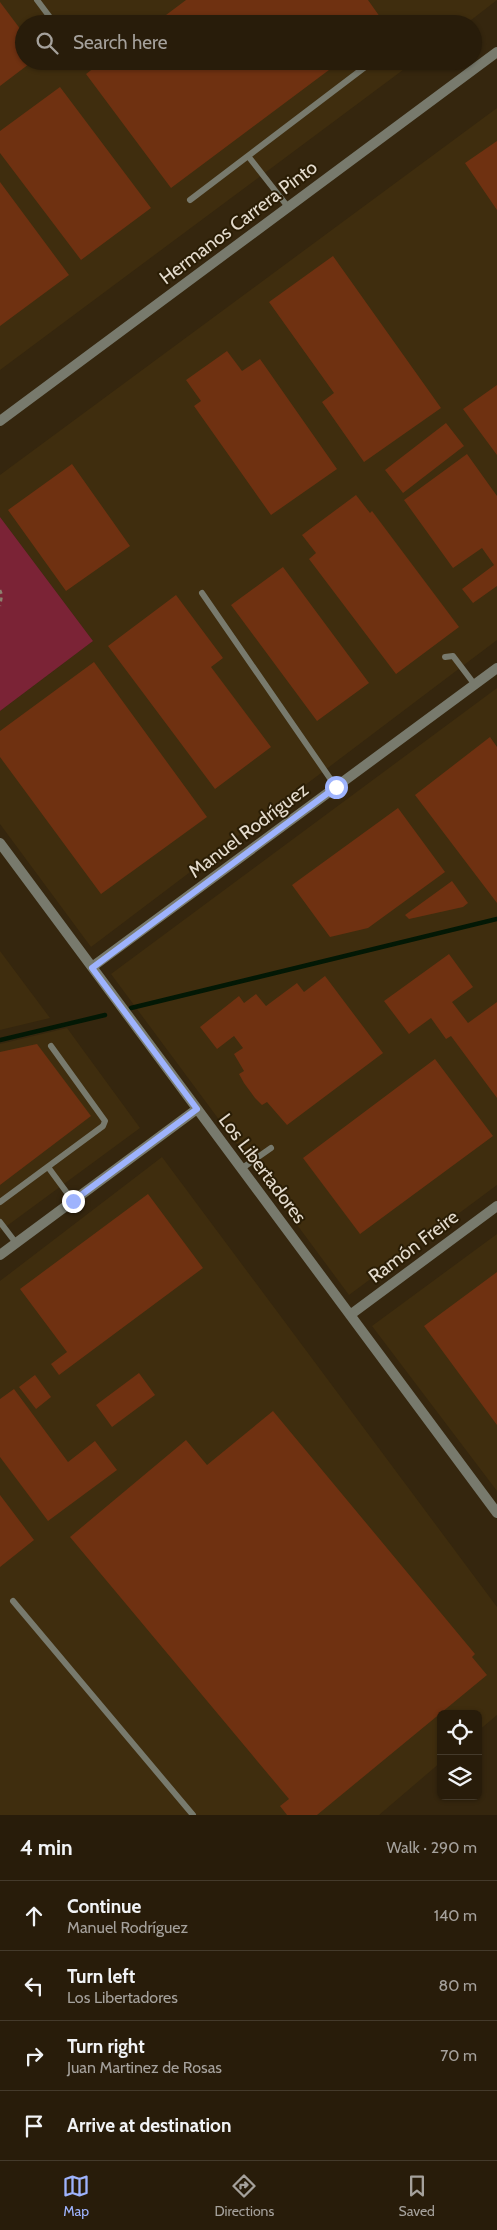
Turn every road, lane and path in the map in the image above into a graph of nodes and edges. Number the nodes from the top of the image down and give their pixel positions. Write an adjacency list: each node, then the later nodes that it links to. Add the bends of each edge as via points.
1 (37, 0): 2 (lane)
2 (48, 15)
3 (497, 52): 4 (street, Hermanos Carrera Pinto)
4 (482, 63)
5 (361, 70): 7 (lane)
6 (473, 70): 9 (street, Hermanos Carrera Pinto)
7 (248, 156): 8 (lane); 9 (lane)
8 (190, 200)
9 (288, 207): 10 (street, Hermanos Carrera Pinto)
10 (0, 420)
11 (0, 590): 13 (path)
12 (202, 593): 17 (lane)
13 (0, 606)
14 (445, 657): 16 (lane, via 453,656)
15 (497, 668): 16 (street, Manuel Rodríguez)
16 (475, 684): 17 (street, Manuel Rodríguez)
17 (336, 787): 19 (street, Manuel Rodríguez)
18 (0, 843): 19 (street, Los Libertadores)
19 (92, 968): 21 (street, Los Libertadores)
20 (52, 1046): 23 (lane, via 105,1121)
21 (197, 1109): 24 (street, Los Libertadores); 25 (street)
22 (271, 1148): 24 (lane)
23 (48, 1167): 25 (lane); 26 (lane)
24 (242, 1169): 31 (street, Los Libertadores)
25 (73, 1201): 29 (street)
26 (0, 1202)
27 (497, 1206): 31 (street, Ramón Freire)
28 (0, 1222): 29 (lane)
29 (16, 1243): 30 (street)
30 (0, 1255)
31 (350, 1315): 32 (street, Los Libertadores)
32 (497, 1514)
33 (13, 1601): 34 (lane)
34 (193, 1815)

